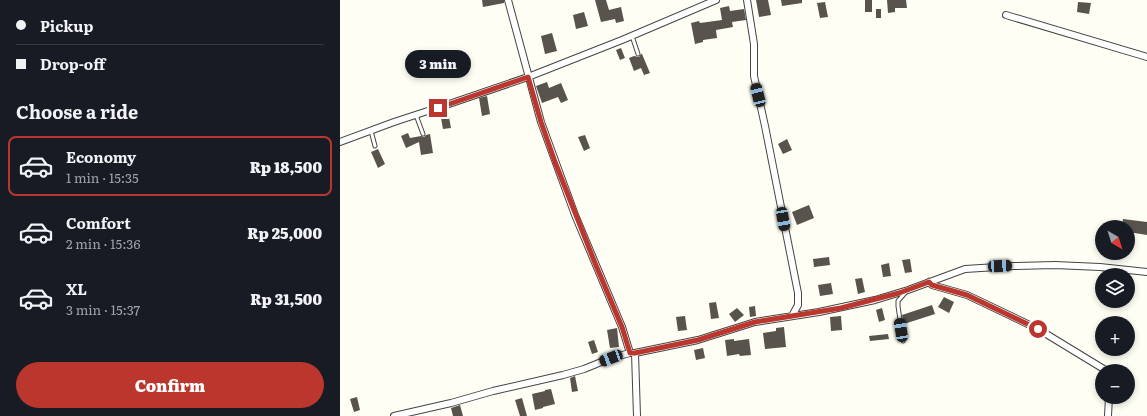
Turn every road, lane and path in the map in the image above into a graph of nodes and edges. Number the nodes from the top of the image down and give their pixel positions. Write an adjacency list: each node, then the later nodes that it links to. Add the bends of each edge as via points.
1 (508, 0): 8 (street)
2 (716, 0): 5 (street)
3 (747, 0): 17 (street, via 754,44 754,76 798,293 798,305)
4 (1006, 15): 7 (street)
5 (632, 36): 6 (lane); 8 (street)
6 (638, 54)
7 (1147, 57)
8 (528, 77): 9 (street); 19 (street, via 555,162)
9 (416, 115): 10 (street); 11 (lane)
10 (371, 131): 12 (street); 13 (lane)
11 (423, 134)
12 (340, 142)
13 (375, 146)
14 (1147, 272): 15 (street, via 1055,265 981,267 959,270)
15 (929, 282): 16 (street); 20 (street, via 976,299 1038,329)
16 (908, 290): 17 (street, via 841,308); 18 (lane, via 898,301)
17 (792, 316): 19 (street, via 755,322 698,340)
18 (903, 341)
19 (632, 353): 22 (street, via 562,375); 23 (street)
20 (1096, 364)
21 (1108, 404): 24 (street)
22 (394, 416)
23 (637, 416)
24 (1108, 416)

